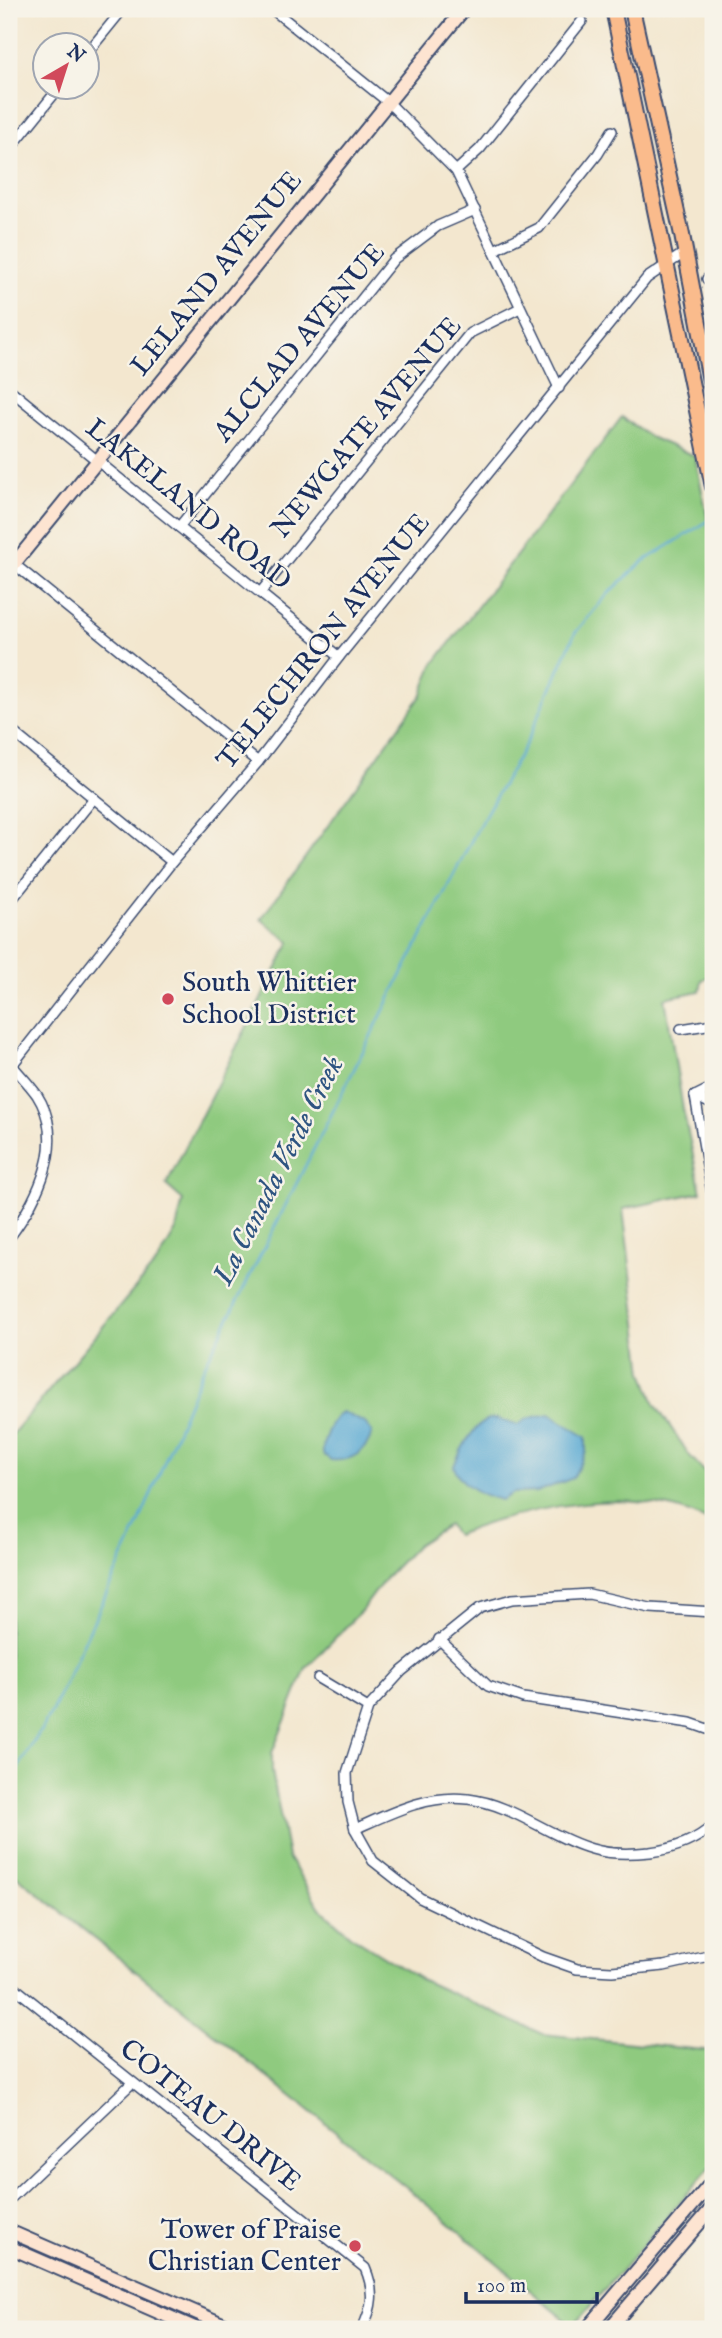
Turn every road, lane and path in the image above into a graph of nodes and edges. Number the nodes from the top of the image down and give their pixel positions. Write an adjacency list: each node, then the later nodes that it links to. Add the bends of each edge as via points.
1 (123, 9): 7 (street)
2 (272, 9): 9 (street)
3 (464, 9): 9 (main road, LELAND AVENUE)
4 (613, 9): 16 (main road)
5 (632, 9): 15 (main road)
6 (582, 21): 12 (street, via 480,149)
7 (102, 35)
8 (48, 102): 11 (street)
9 (388, 102): 12 (street); 22 (main road, LELAND AVENUE)
10 (612, 131): 14 (street, via 539,228)
11 (9, 150)
12 (456, 170): 13 (street)
13 (475, 210): 14 (street); 24 (street, ALCLAD AVENUE, via 438,226 394,260)
14 (495, 250): 17 (street)
15 (684, 253): 16 (street, TELECHRON AVENUE); 20 (main road)
16 (667, 263): 18 (street, TELECHRON AVENUE, via 647,278); 21 (main road)
17 (520, 307): 18 (street); 26 (street, NEWGATE AVENUE, via 470,332)
18 (559, 388): 27 (street, TELECHRON AVENUE)
19 (9, 389): 22 (street, LAKELAND ROAD)
20 (713, 396)
21 (707, 421): 23 (main road)
22 (97, 461): 24 (street, LAKELAND ROAD); 25 (main road, LELAND AVENUE)
23 (713, 486)
24 (179, 527): 26 (street, LAKELAND ROAD)
25 (11, 567): 29 (street)
26 (260, 593): 27 (street, LAKELAND ROAD)
27 (339, 657): 29 (street, TELECHRON AVENUE)
28 (10, 733): 30 (street)
29 (258, 762): 31 (street, TELECHRON AVENUE)
30 (94, 798): 31 (street); 32 (street)
31 (172, 862): 35 (street, TELECHRON AVENUE)
32 (9, 903)
33 (713, 1024): 34 (street)
34 (681, 1029)
35 (10, 1067): 40 (street, via 38,1096 48,1122 49,1155 41,1185)
36 (713, 1087): 37 (street)
37 (695, 1096): 38 (street); 39 (street)
38 (713, 1105)
39 (713, 1199)
40 (9, 1238)
41 (713, 1612): 42 (street, via 650,1608 589,1594 512,1599 480,1608)
42 (439, 1639): 44 (street); 45 (street, via 488,1686 523,1698 690,1723)
43 (318, 1678): 44 (street)
44 (368, 1708): 47 (street, via 347,1773)
45 (713, 1731)
46 (713, 1825): 47 (street, via 669,1850 625,1854 592,1850 493,1804 445,1798 426,1800)
47 (355, 1829): 48 (street, via 373,1861 420,1898 554,1961 577,1969 612,1971)
48 (713, 1955)
49 (9, 1988): 50 (street, COTEAU DRIVE, via 15,1988)
50 (132, 2083): 52 (street); 58 (street, COTEAU DRIVE, via 365,2268 373,2286 371,2309)
51 (713, 2181): 59 (main road)
52 (9, 2200)
53 (713, 2207): 60 (main road)
54 (9, 2231): 57 (main road)
55 (9, 2247): 56 (main road)
56 (197, 2329)
57 (234, 2329)
58 (362, 2329)
59 (587, 2329)
60 (609, 2329)

